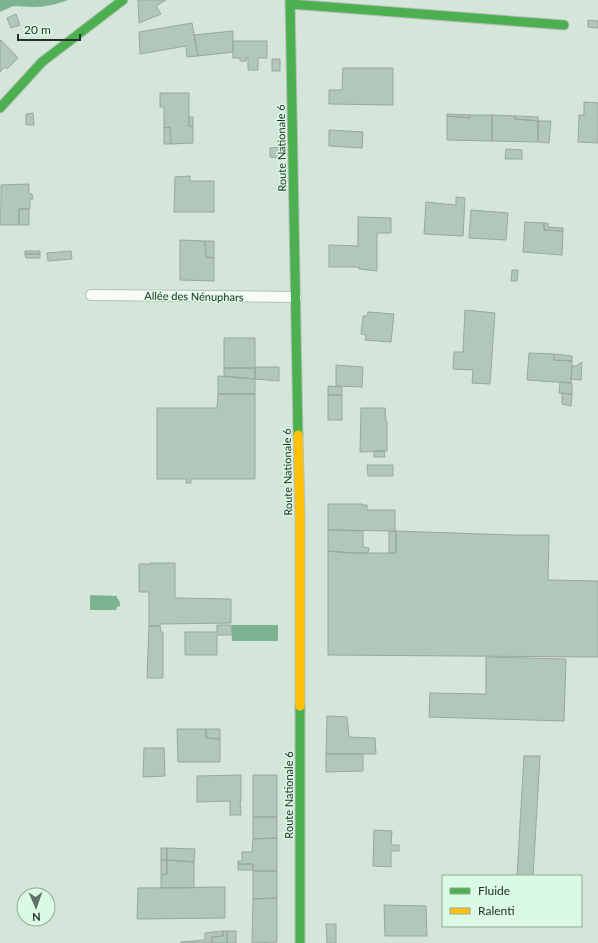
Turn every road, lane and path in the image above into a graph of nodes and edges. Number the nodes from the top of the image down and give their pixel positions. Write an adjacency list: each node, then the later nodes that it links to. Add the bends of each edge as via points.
1 (123, 0): 4 (main road, via 42,62)
2 (290, 2): 3 (main road); 6 (main road, Route Nationale 6)
3 (564, 25)
4 (0, 108)
5 (91, 294): 6 (lane, Allée des Nénuphars)
6 (296, 297): 7 (main road, Route Nationale 6, via 300,517)
7 (300, 943)

